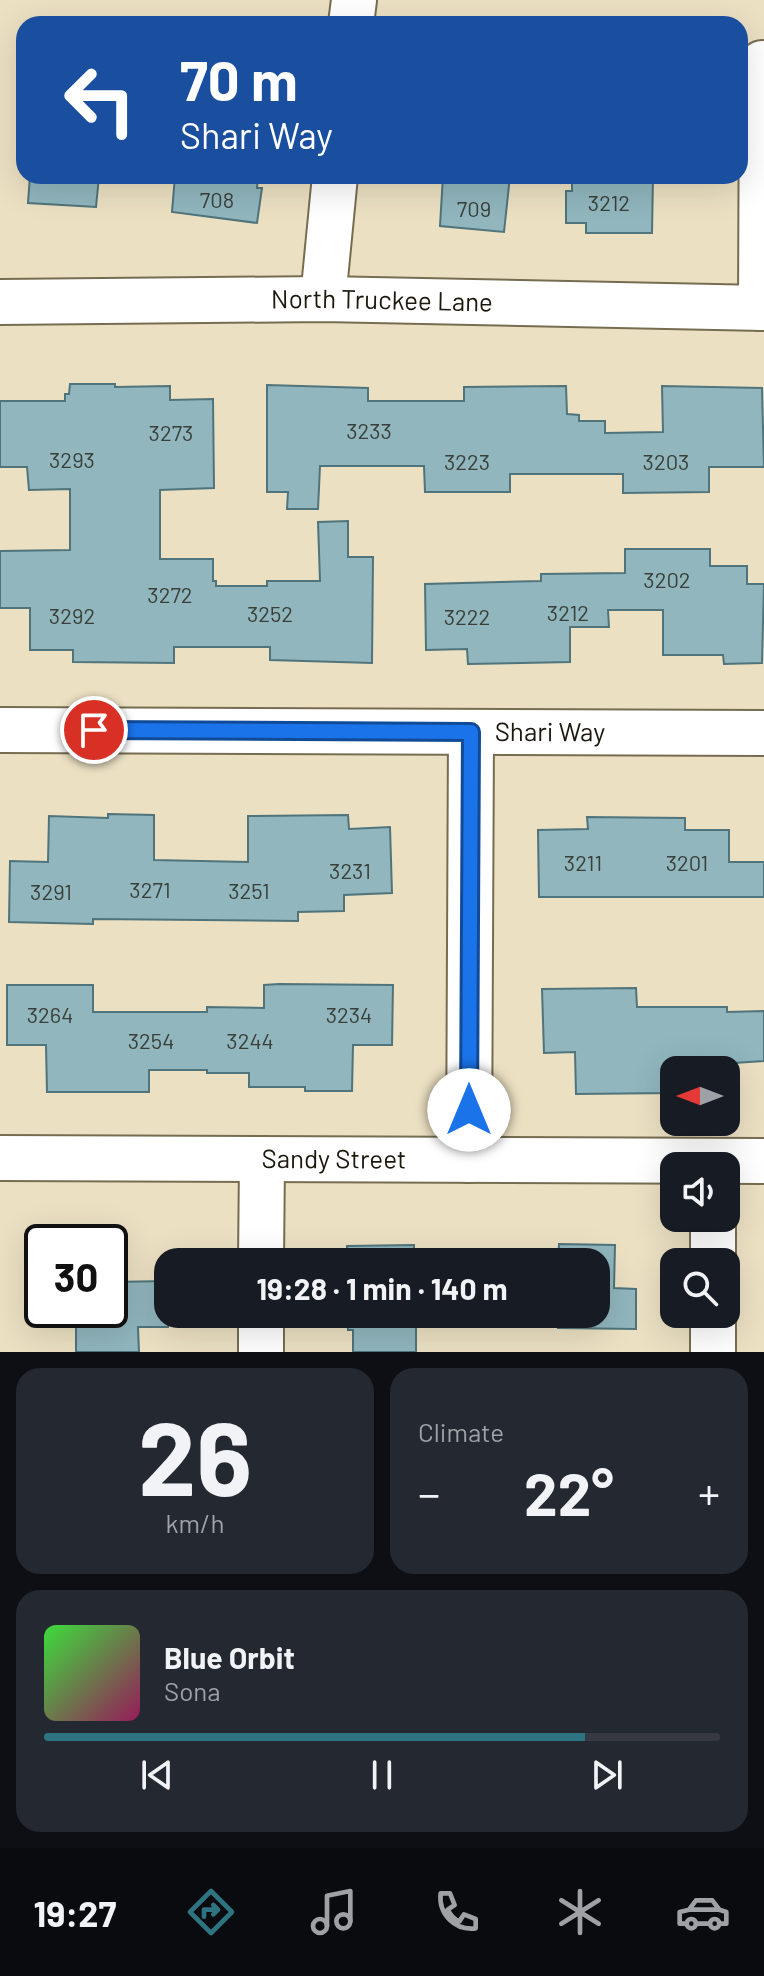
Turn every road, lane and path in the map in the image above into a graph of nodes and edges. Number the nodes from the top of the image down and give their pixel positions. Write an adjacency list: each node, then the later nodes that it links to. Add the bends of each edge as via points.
1 (762, 63): 5 (street)
2 (334, 184): 3 (street)
3 (323, 299): 4 (street, North Truckee Lane); 5 (street, North Truckee Lane)
4 (0, 302)
5 (763, 308)
6 (0, 730): 7 (street, Shari Way)
7 (471, 732): 8 (street, Shari Way); 11 (street)
8 (764, 733)
9 (0, 1158): 10 (street, Sandy Street)
10 (262, 1159): 11 (street, Sandy Street); 15 (street)
11 (469, 1160): 14 (street, Sandy Street)
12 (764, 1161): 13 (street, Sandy Street)
13 (740, 1162)
14 (660, 1163)
15 (261, 1248)
16 (261, 1328): 18 (street)
17 (713, 1328): 19 (street)
18 (261, 1352)
19 (713, 1352)

